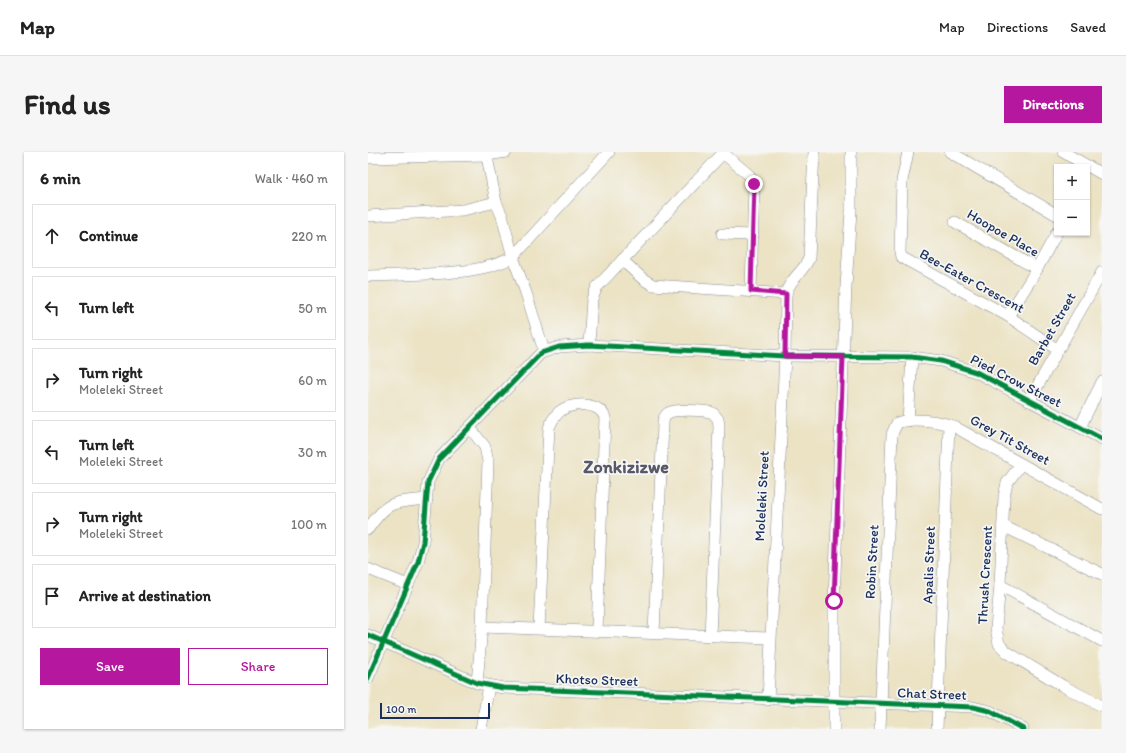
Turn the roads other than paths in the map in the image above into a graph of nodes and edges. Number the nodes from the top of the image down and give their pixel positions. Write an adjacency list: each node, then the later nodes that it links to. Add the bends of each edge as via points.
1 (506, 152): 9 (street)
2 (609, 152): 19 (street)
3 (724, 152): 17 (street, via 749,175 754,184); 20 (street)
4 (814, 152): 25 (street, Moleleki Street, via 809,258 787,287)
5 (851, 152): 31 (street)
6 (908, 152): 26 (street, Bee-Eater Crescent, via 902,181 901,257)
7 (950, 152): 13 (street)
8 (1063, 152): 11 (street)
9 (487, 153): 10 (street); 12 (street)
10 (368, 158)
11 (1102, 174)
12 (496, 202): 14 (street, via 463,210); 19 (street)
13 (1054, 213)
14 (368, 216)
15 (955, 222): 21 (street, Hoopoe Place)
16 (722, 234): 17 (street)
17 (754, 235): 24 (street)
18 (1055, 236): 21 (street)
19 (513, 257): 23 (street, via 502,263 481,268); 29 (street)
20 (622, 260): 24 (street, via 653,286); 27 (street, via 593,294)
21 (1037, 269): 26 (street)
22 (1102, 272): 28 (street, Barbet Street)
23 (368, 276)
24 (751, 291): 25 (street)
25 (786, 294): 30 (street, Moleleki Street)
26 (1008, 316): 28 (street, Bee-Eater Crescent)
27 (589, 345): 29 (street, Pied Crow Street, via 563,346); 30 (street, Pied Crow Street)
28 (1058, 350): 34 (street, Barbet Street)
29 (544, 351): 38 (street)
30 (785, 356): 31 (street, Pied Crow Street); 55 (street, Moleleki Street)
31 (843, 357): 32 (street, Pied Crow Street); 62 (street, via 834,601)
32 (912, 357): 34 (street, Pied Crow Street, via 969,368); 35 (street, Robin Street)
33 (1102, 382): 37 (street)
34 (1029, 401): 37 (street, Pied Crow Street)
35 (902, 422): 36 (street, Grey Tit Street); 63 (street, Robin Street, via 892,434)
36 (949, 425): 40 (street, Grey Tit Street); 64 (street, Apalis Street)
37 (1080, 426): 39 (street, Pied Crow Street)
38 (470, 428): 41 (street, via 439,459 428,482); 49 (street, via 485,447 488,461)
39 (1102, 439)
40 (1021, 464): 42 (street, Grey Tit Street); 43 (street, Thrush Crescent, via 1004,492)
41 (427, 499): 44 (street, via 388,505); 47 (street, via 421,550)
42 (1102, 508)
43 (1003, 526): 46 (street); 48 (street, Thrush Crescent)
44 (368, 529)
45 (368, 569): 47 (street)
46 (1102, 574)
47 (408, 585): 57 (street)
48 (1000, 585): 56 (street); 65 (street, Thrush Crescent, via 996,628 1001,647 1063,686)
49 (482, 626): 50 (street); 59 (street)
50 (539, 628): 51 (street); 51 (street, via 549,428 559,413 579,406 599,408 605,418)
51 (597, 631): 52 (street)
52 (654, 633): 54 (street); 54 (street, via 664,419 671,412 702,411 713,413 718,419 719,426)
53 (368, 635): 57 (street, Khotso Street)
54 (710, 636): 55 (street)
55 (770, 638): 61 (street, Moleleki Street)
56 (1102, 641)
57 (385, 642): 58 (street); 59 (street, Khotso Street)
58 (368, 678)
59 (477, 683): 60 (street, Khotso Street)
60 (489, 686): 61 (street, Khotso Street); 66 (street)
61 (768, 700): 62 (street, Khotso Street)
62 (835, 703): 63 (street, Chat Street); 67 (street)
63 (881, 704): 64 (street, Chat Street); 68 (street, Robin Street)
64 (938, 706): 69 (street, Apalis Street); 70 (street, Chat Street, via 984,709)
65 (1102, 706)
66 (481, 729)
67 (834, 729)
68 (880, 729)
69 (937, 729)
70 (1023, 729)

